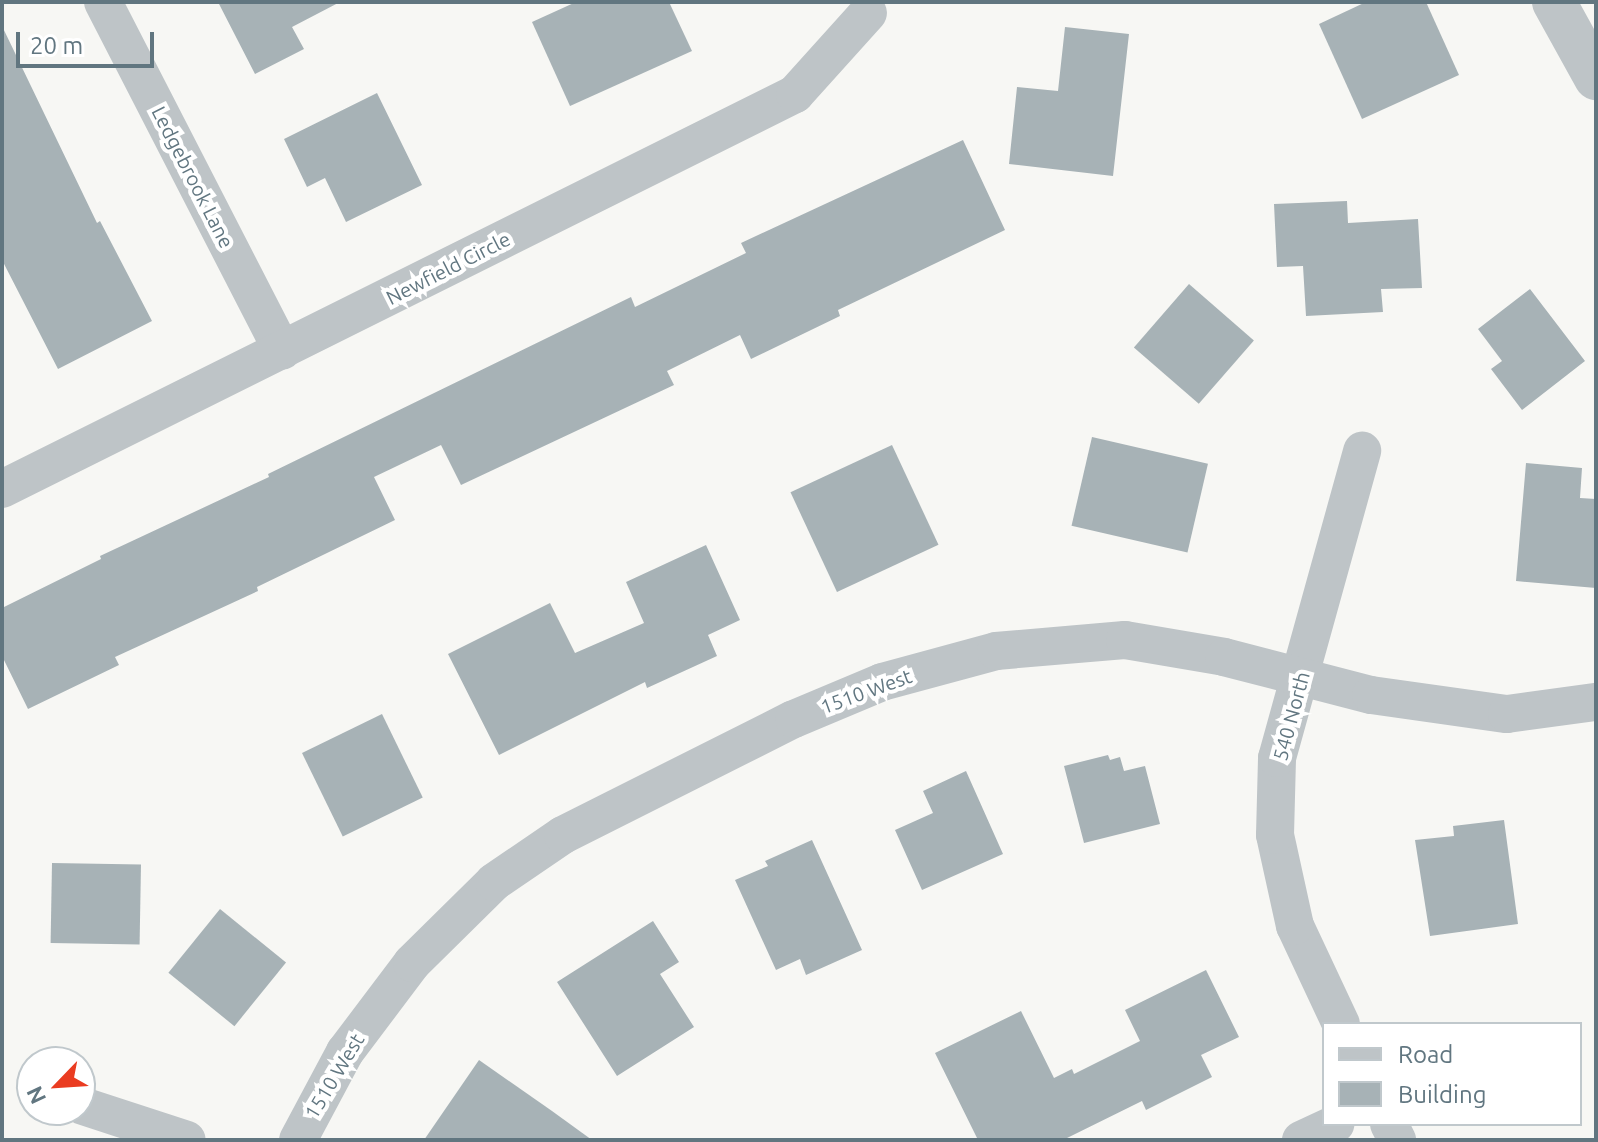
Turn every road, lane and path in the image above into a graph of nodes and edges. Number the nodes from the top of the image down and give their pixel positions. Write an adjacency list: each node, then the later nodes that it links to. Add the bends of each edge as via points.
1 (103, 2): 5 (street, Ledgebrook Lane)
2 (1554, 2): 4 (street)
3 (868, 13): 5 (street, Newfield Circle, via 795,94)
4 (1596, 78)
5 (282, 351): 7 (street, Newfield Circle)
6 (1362, 451): 8 (street, 540 North)
7 (2, 489)
8 (1301, 679): 9 (street, 1510 West, via 1371,695 1507,714); 10 (street, 540 North, via 1277,758 1275,835 1295,926); 14 (street, 1510 West, via 1224,657 1125,640 996,651 882,682 794,719 563,835 494,882 412,963 345,1052)
9 (1596, 702)
10 (1340, 1022)
11 (96, 1110): 13 (street)
12 (1331, 1126): 15 (street)
13 (187, 1140)
14 (298, 1140)
15 (1301, 1140)

